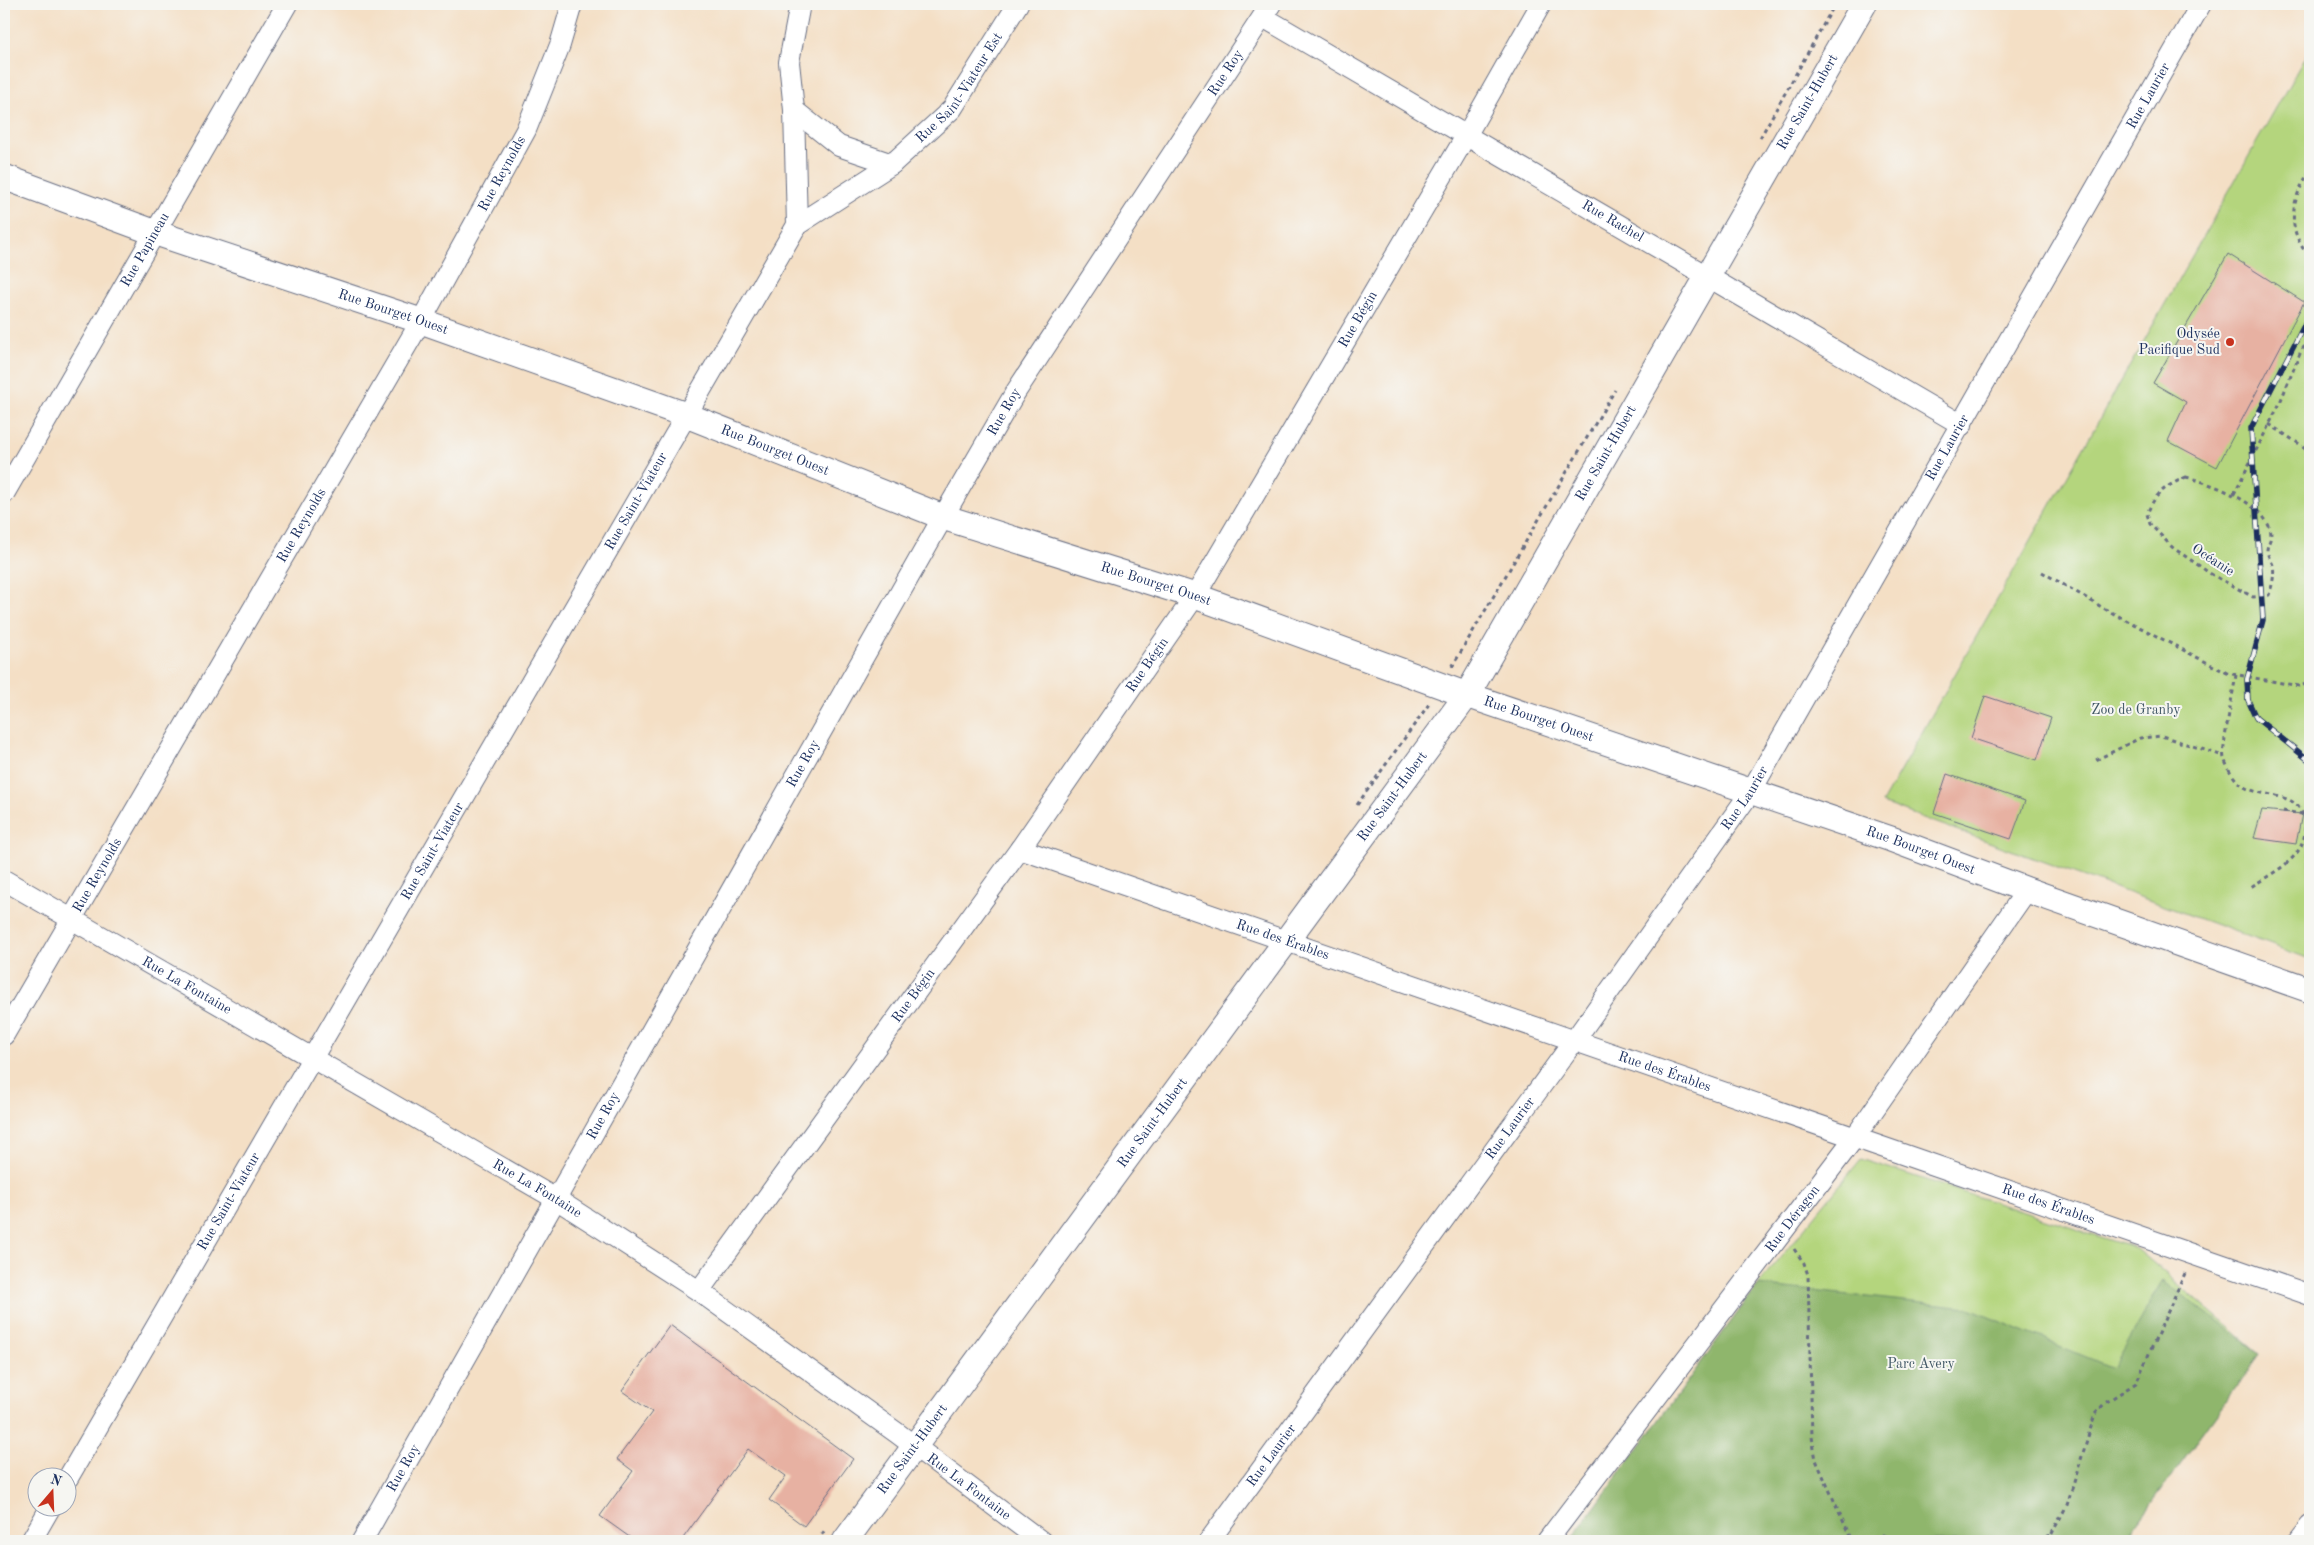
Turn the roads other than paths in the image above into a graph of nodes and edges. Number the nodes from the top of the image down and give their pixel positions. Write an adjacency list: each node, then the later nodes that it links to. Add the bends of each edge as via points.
1 (287, 4): 14 (street, Rue Papineau)
2 (572, 4): 16 (street, Rue Reynolds, via 560,45 526,130)
3 (800, 4): 9 (street, via 790,62)
4 (1018, 4): 11 (street, Rue Saint-Viateur Est, via 952,109)
5 (1541, 4): 10 (street, Rue Bégin)
6 (1864, 4): 15 (street, Rue Saint-Hubert)
7 (2201, 4): 18 (street, Rue Laurier)
8 (1267, 10): 10 (street, Rue Rachel); 20 (street, Rue Roy, via 1016,393)
9 (794, 110): 11 (street, via 839,146); 13 (street)
10 (1466, 136): 15 (street, Rue Rachel); 21 (street, Rue Bégin)
11 (892, 164): 13 (street, Rue Saint-Viateur Est)
12 (4, 177): 14 (street, Rue Bourget Ouest)
13 (797, 225): 17 (street, Rue Saint-Viateur)
14 (156, 233): 16 (street, Rue Bourget Ouest); 19 (street, Rue Papineau)
15 (1708, 276): 18 (street, Rue Rachel); 22 (street, Rue Saint-Hubert)
16 (421, 321): 17 (street, Rue Bourget Ouest); 27 (street, Rue Reynolds)
17 (686, 414): 20 (street, Rue Bourget Ouest); 32 (street, Rue Saint-Viateur)
18 (1962, 425): 23 (street, Rue Laurier)
19 (4, 494)
20 (943, 516): 21 (street, Rue Bourget Ouest); 34 (street, Rue Roy)
21 (1195, 596): 22 (street, Rue Bourget Ouest); 24 (street, Rue Bégin)
22 (1467, 695): 23 (street, Rue Bourget Ouest); 28 (street, Rue Saint-Hubert)
23 (1750, 793): 26 (street, Rue Bourget Ouest); 31 (street, Rue Laurier)
24 (1020, 849): 28 (street, Rue des Érables); 35 (street, Rue Bégin)
25 (4, 880): 27 (street, Rue La Fontaine)
26 (2027, 890): 29 (street, Rue Bourget Ouest); 33 (street, Rue Déragon)
27 (71, 919): 30 (street, Rue Reynolds); 32 (street, Rue La Fontaine)
28 (1287, 941): 31 (street, Rue des Érables); 37 (street, Rue Saint-Hubert)
29 (2310, 990)
30 (4, 1035)
31 (1574, 1040): 33 (street, Rue des Érables); 45 (street, Rue Laurier)
32 (312, 1058): 34 (street, Rue La Fontaine); 38 (street, Rue Saint-Viateur)
33 (1855, 1137): 36 (street, Rue des Érables); 46 (street, Rue Déragon)
34 (556, 1199): 35 (street, Rue La Fontaine); 43 (street, Rue Roy)
35 (699, 1291): 37 (street, Rue La Fontaine)
36 (2310, 1295)
37 (914, 1447): 41 (street, Rue Saint-Hubert); 44 (street, Rue La Fontaine)
38 (74, 1468)
39 (44, 1518): 42 (street)
40 (2310, 1527): 47 (street)
41 (837, 1534)
42 (31, 1541)
43 (362, 1541)
44 (1041, 1541)
45 (1209, 1541)
46 (1547, 1541)
47 (2299, 1541)

